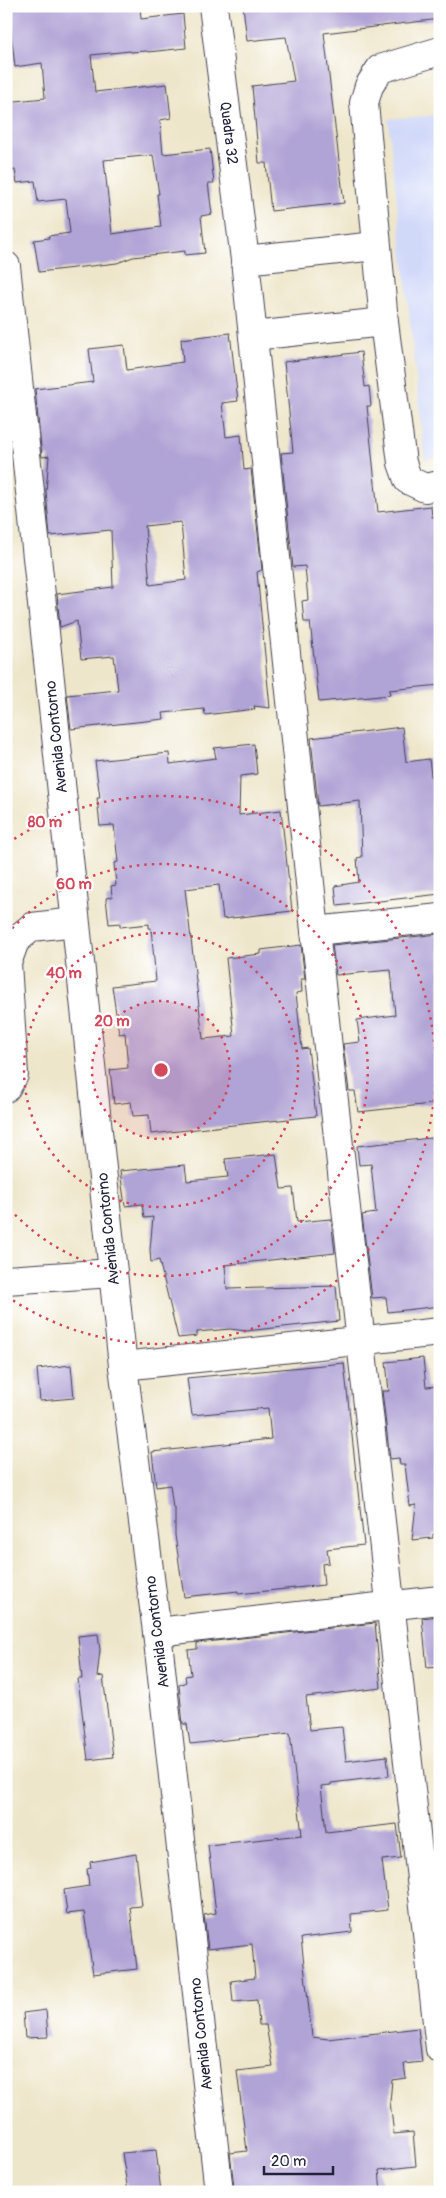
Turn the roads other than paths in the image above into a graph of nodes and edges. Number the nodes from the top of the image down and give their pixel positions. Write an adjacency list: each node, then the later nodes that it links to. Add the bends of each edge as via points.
1 (213, 6): 4 (street, Quadra 32)
2 (440, 51): 3 (street, via 380,70 369,86 364,103)
3 (376, 246): 4 (street); 6 (street)
4 (244, 260): 7 (street, Quadra 32)
5 (6, 266): 10 (street, Avenida Contorno)
6 (384, 322): 7 (street); 8 (street, via 402,463 408,480 425,488)
7 (253, 336): 11 (street, Quadra 32)
8 (440, 485)
9 (440, 918): 11 (street)
10 (75, 922): 12 (street, via 32,928 15,941 7,963 14,1075); 13 (street, Avenida Contorno)
11 (315, 931): 16 (street, Quadra 32)
12 (6, 1088)
13 (113, 1273): 14 (street); 17 (street, Avenida Contorno)
14 (6, 1280)
15 (440, 1332): 16 (street)
16 (360, 1340): 17 (street); 19 (street, Quadra 32)
17 (123, 1366): 20 (street, Avenida Contorno)
18 (440, 1600): 19 (street)
19 (390, 1606): 20 (street); 21 (street, Quadra 32)
20 (157, 1632): 23 (street, Avenida Contorno)
21 (438, 2014): 22 (street, Quadra 32)
22 (440, 2049)
23 (219, 2192)

